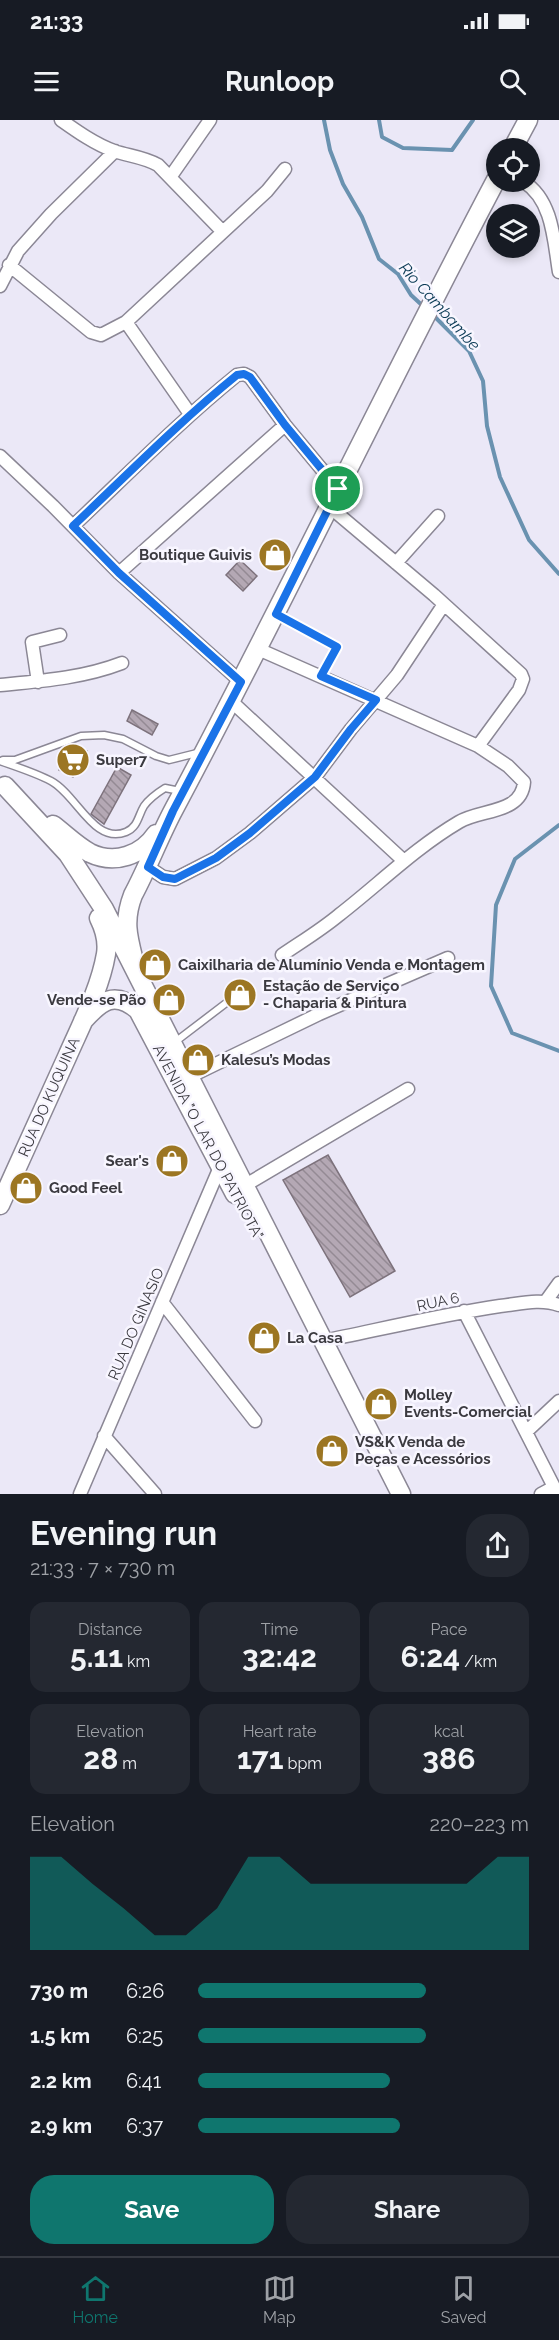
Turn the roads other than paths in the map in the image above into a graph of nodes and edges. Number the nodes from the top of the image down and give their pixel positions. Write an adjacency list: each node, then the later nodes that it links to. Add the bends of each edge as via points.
1 (62, 120): 5 (street)
2 (210, 120): 7 (street)
3 (528, 120): 4 (main road)
4 (518, 138)
5 (115, 151): 7 (street, via 146,158); 11 (street, via 51,214)
6 (285, 169): 10 (street, via 267,191)
7 (171, 176): 10 (street)
8 (490, 192): 18 (main road)
9 (534, 192): 12 (street, via 548,216)
10 (222, 231): 14 (street)
11 (9, 265): 13 (street); 14 (street, via 96,334)
12 (559, 272)
13 (0, 286)
14 (126, 322): 15 (street)
15 (190, 414): 16 (street, via 237,375 244,374); 21 (street)
16 (285, 425): 18 (street); 23 (street)
17 (0, 456): 21 (street)
18 (338, 489): 25 (main road)
19 (338, 514): 22 (street)
20 (438, 516): 22 (street)
21 (73, 526): 23 (street)
22 (396, 563): 24 (street)
23 (119, 573): 31 (street)
24 (444, 604): 33 (street); 35 (street, via 523,679)
25 (276, 614): 27 (main road); 29 (lane, via 337,647)
26 (60, 634): 30 (street, via 32,642)
27 (258, 649): 29 (street); 31 (main road)
28 (122, 663): 30 (street, via 83,675)
29 (321, 676): 33 (street)
30 (38, 682): 32 (street)
31 (241, 682): 34 (main road)
32 (0, 685)
33 (376, 700): 35 (street); 38 (street)
34 (231, 701): 36 (main road); 38 (street)
35 (478, 746): 43 (street, via 524,782 518,801 460,821)
36 (207, 750): 37 (lane, via 169,760 123,739 81,736 15,760); 40 (main road)
37 (0, 760): 40 (lane, via 52,782 72,798 91,824 111,834 126,832 136,825 144,806 165,788)
38 (315, 777): 43 (street); 44 (street, via 216,858 175,879 163,877)
39 (3, 783): 41 (main road, AVENIDA "O LAR DO PATRIOTA", via 93,855 122,857 142,850); 42 (main road, AVENIDA "O LAR DO PATRIOTA")
40 (184, 793): 41 (main road)
41 (173, 811): 44 (main road)
42 (68, 854): 47 (main road, AVENIDA "O LAR DO PATRIOTA"); 49 (main road, AVENIDA "O LAR DO PATRIOTA", via 105,929 107,941 102,970)
43 (404, 861): 45 (street, via 338,916)
44 (148, 867): 47 (main road, via 127,915)
45 (282, 955)
46 (448, 958): 51 (street)
47 (136, 969): 50 (main road, AVENIDA "O LAR DO PATRIOTA")
48 (234, 997): 50 (lane)
49 (83, 1021): 53 (main road, AVENIDA "O LAR DO PATRIOTA", via 100,1004 112,999 125,1000 138,1010); 55 (main road, RUA DO KUQUINA)
50 (172, 1044): 51 (main road, AVENIDA "O LAR DO PATRIOTA")
51 (189, 1077): 54 (main road, AVENIDA "O LAR DO PATRIOTA")
52 (408, 1089): 54 (street)
53 (220, 1167): 58 (street, RUA DO GINASIO); 69 (main road, AVENIDA "O LAR DO PATRIOTA")
54 (244, 1186): 61 (main road, AVENIDA "O LAR DO PATRIOTA")
55 (0, 1205)
56 (559, 1283): 57 (street)
57 (546, 1301): 59 (street, RUA 6); 60 (street, RUA 6)
58 (162, 1302): 63 (street); 65 (street, RUA DO GINASIO)
59 (559, 1305)
60 (464, 1311): 61 (street, RUA 6); 64 (street)
61 (323, 1341): 70 (main road, AVENIDA "O LAR DO PATRIOTA")
62 (559, 1401): 64 (street)
63 (255, 1421)
64 (526, 1432): 66 (street)
65 (104, 1436): 67 (street, RUA DO GINASIO); 68 (street)
66 (557, 1489): 71 (street)
67 (80, 1494)
68 (155, 1494)
69 (390, 1494)
70 (401, 1494)
71 (541, 1494)

